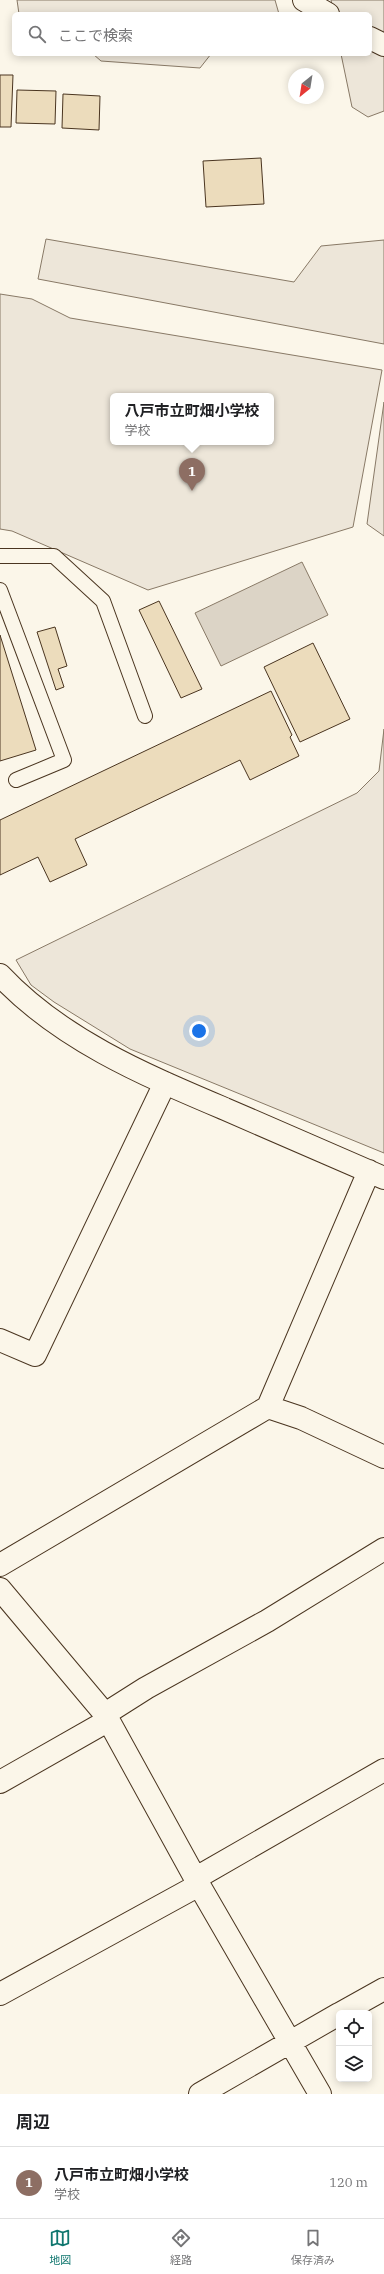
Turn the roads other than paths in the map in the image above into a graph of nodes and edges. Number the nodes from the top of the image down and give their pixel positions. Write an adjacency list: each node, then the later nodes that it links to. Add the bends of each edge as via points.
1 (304, 0): 2 (street)
2 (325, 12)
3 (372, 39): 4 (street)
4 (384, 46)
5 (0, 556): 7 (lane, via 54,556 103,601)
6 (0, 590): 8 (lane, via 64,760)
7 (145, 716)
8 (16, 780)
9 (0, 975): 10 (street, via 47,1017 95,1050)
10 (165, 1083): 11 (street); 12 (street, via 35,1355)
11 (376, 1175): 13 (street)
12 (0, 1340)
13 (268, 1407): 14 (street, via 301,1418); 16 (street)
14 (384, 1457)
15 (384, 1550): 18 (street, via 267,1621 146,1688)
16 (0, 1565)
17 (0, 1589): 18 (street)
18 (107, 1717): 20 (street); 21 (street)
19 (384, 1770): 21 (street)
20 (0, 1782)
21 (197, 1882): 23 (street); 26 (street)
22 (384, 1989): 24 (street)
23 (0, 1994)
24 (347, 2010)
25 (336, 2016): 26 (street)
26 (291, 2042): 27 (street); 28 (street)
27 (200, 2094)
28 (320, 2094)

